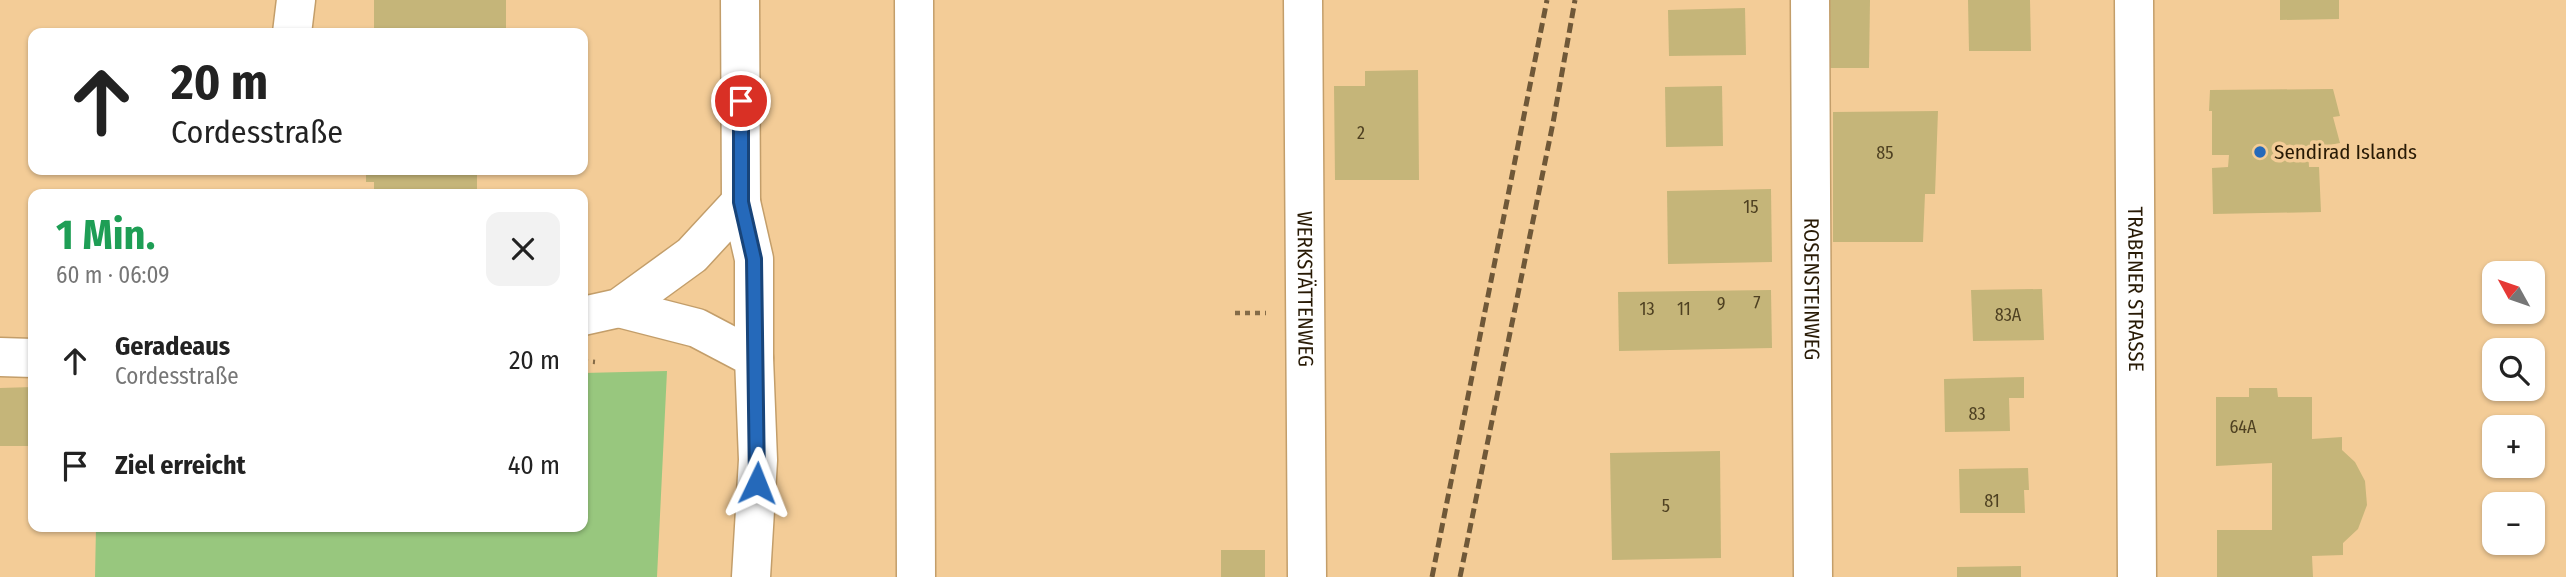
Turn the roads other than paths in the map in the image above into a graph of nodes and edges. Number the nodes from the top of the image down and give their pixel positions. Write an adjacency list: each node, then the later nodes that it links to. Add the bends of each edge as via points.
1 (296, 0): 7 (street)
2 (740, 0): 8 (street)
3 (914, 0): 15 (street)
4 (1303, 0): 16 (street, WERKSTÄTTENWEG)
5 (1810, 0): 17 (street, ROSENSTEINWEG)
6 (2134, 0): 18 (street, TRABENER STRASSE)
7 (293, 28)
8 (741, 202): 9 (street, via 692,255); 13 (street, via 754,259)
9 (619, 308): 10 (street); 13 (street, via 696,328)
10 (588, 315)
11 (0, 357): 12 (street)
12 (28, 358)
13 (754, 358): 14 (street, via 758,460)
14 (751, 577)
15 (916, 577)
16 (1307, 577)
17 (1813, 577)
18 (2137, 577)

